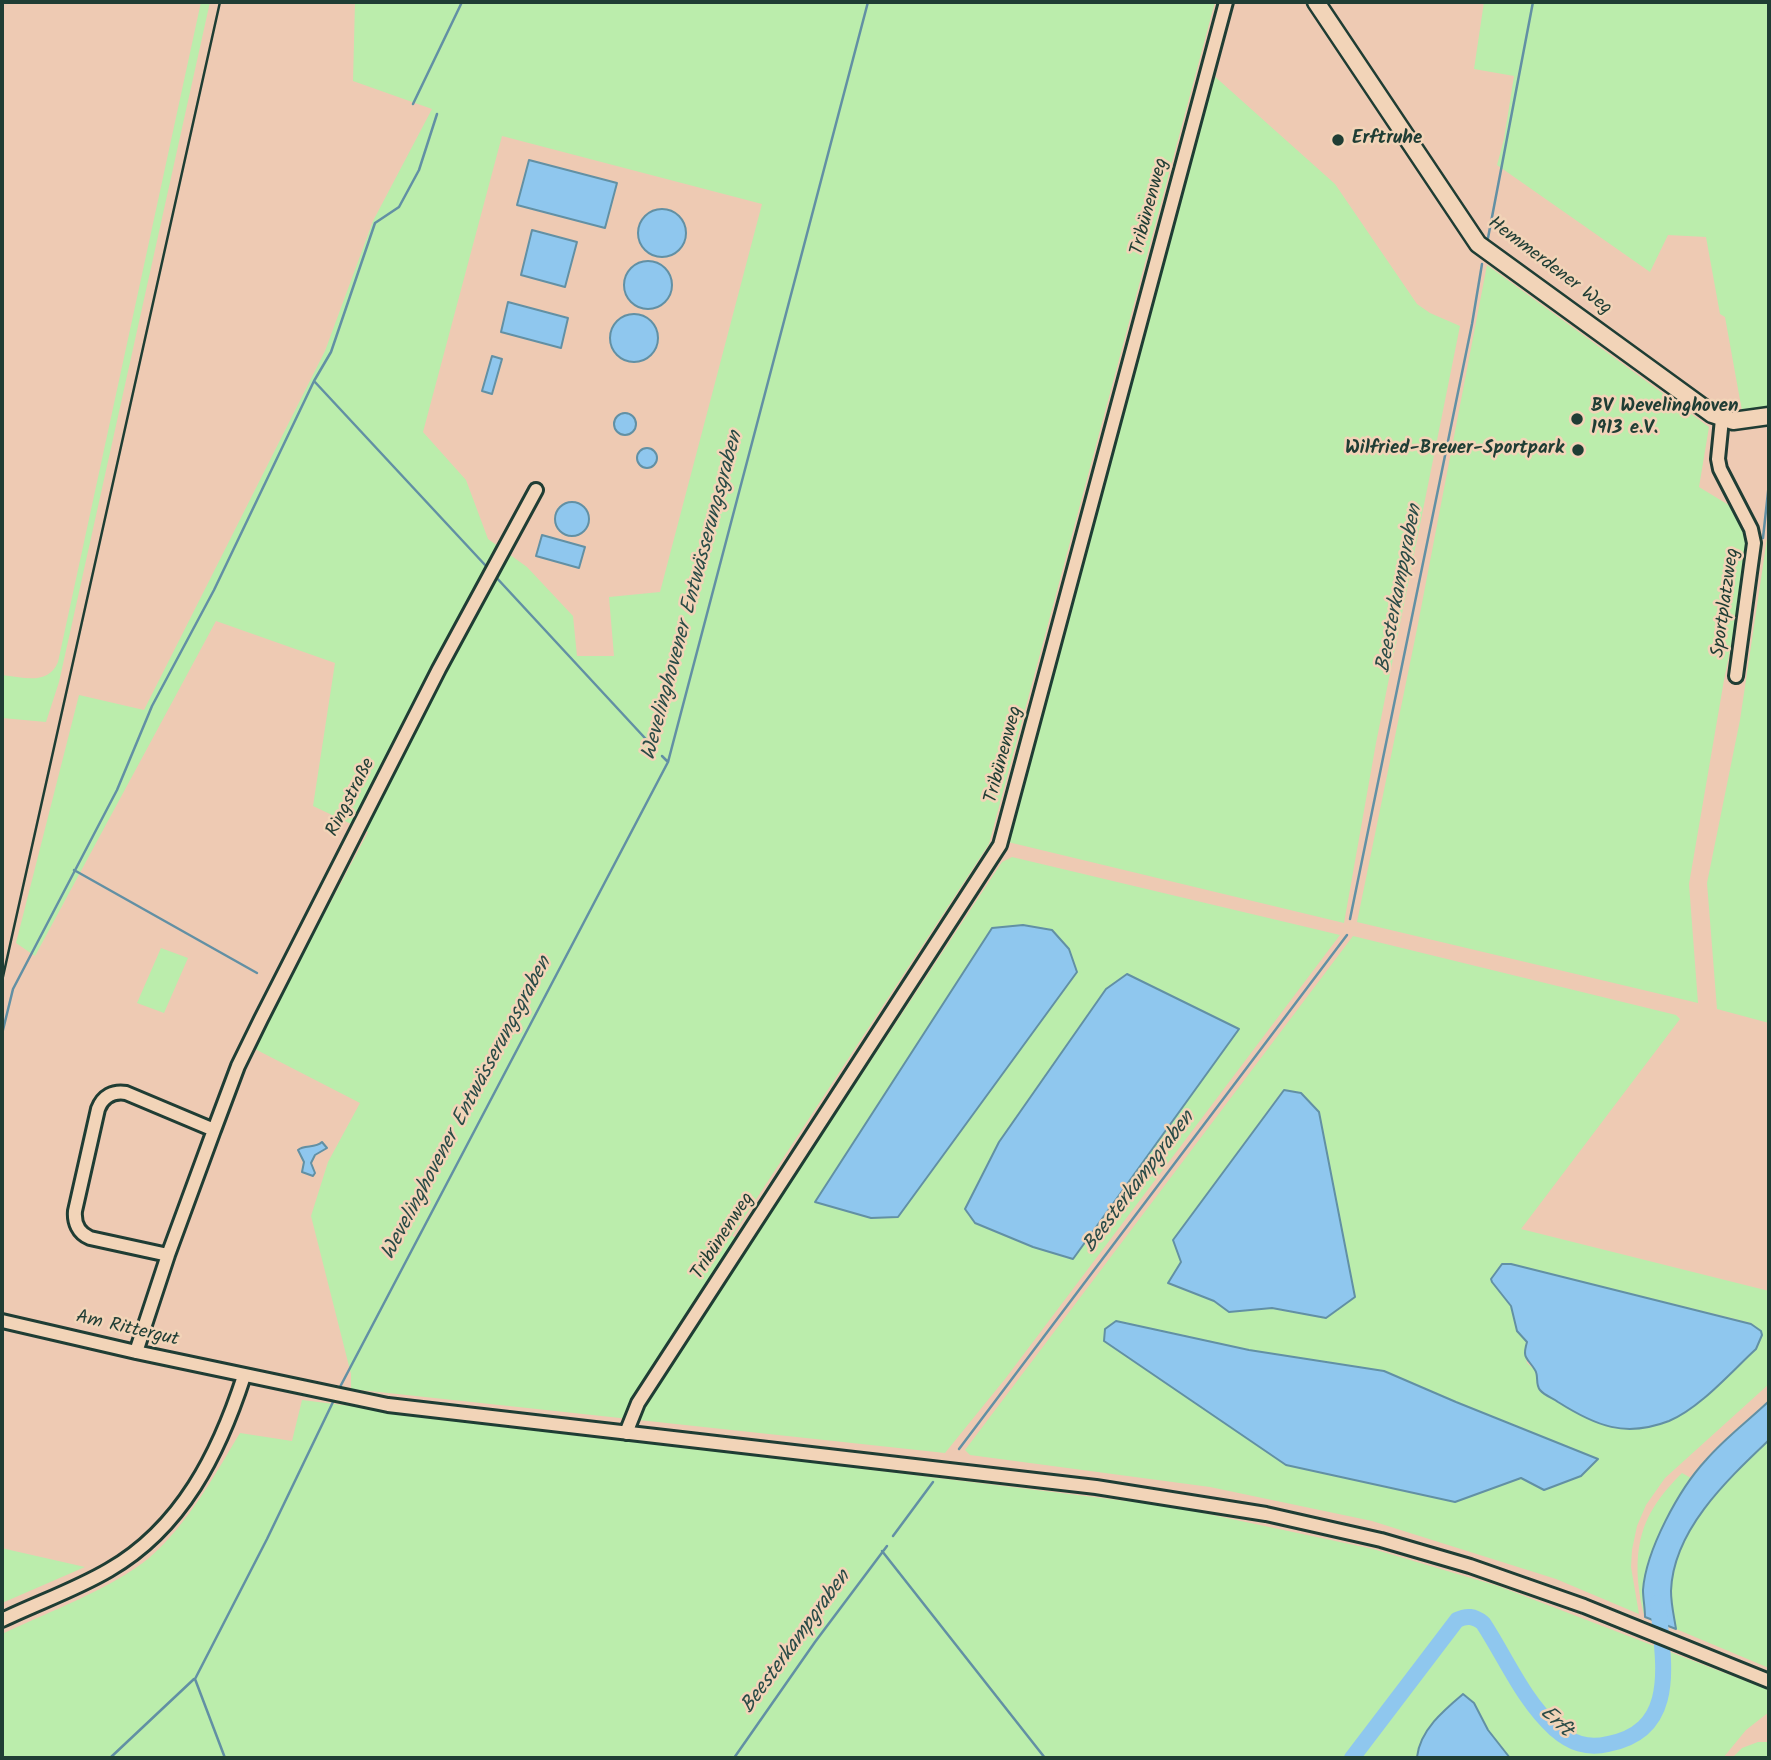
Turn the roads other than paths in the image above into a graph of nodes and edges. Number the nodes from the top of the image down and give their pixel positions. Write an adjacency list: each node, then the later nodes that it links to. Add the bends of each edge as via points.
1 (1226, 2): 12 (street, Tribünenweg, via 1000,845 638,1403)
2 (1316, 2): 4 (main road, Hemmerdener Weg, via 1478,244)
3 (1769, 416): 4 (main road)
4 (1722, 419): 6 (street, Sportplatzweg, via 1718,464 1751,529 1755,549)
5 (536, 489): 7 (street, Ringstraße, via 261,1019)
6 (1736, 676)
7 (214, 1130): 8 (street, Ringstraße); 8 (street, via 126,1093 108,1095 100,1104 75,1211 77,1227 90,1238)
8 (168, 1255): 10 (street, Ringstraße)
9 (2, 1321): 10 (street, Am Rittergut)
10 (136, 1352): 11 (street, Am Rittergut)
11 (244, 1376): 12 (street, Am Rittergut, via 388,1405); 13 (street, via 208,1466 154,1537 94,1579)
12 (626, 1433): 14 (street, Am Rittergut, via 1083,1485 1247,1510 1410,1548 1535,1588)
13 (2, 1620)
14 (1769, 1681)

